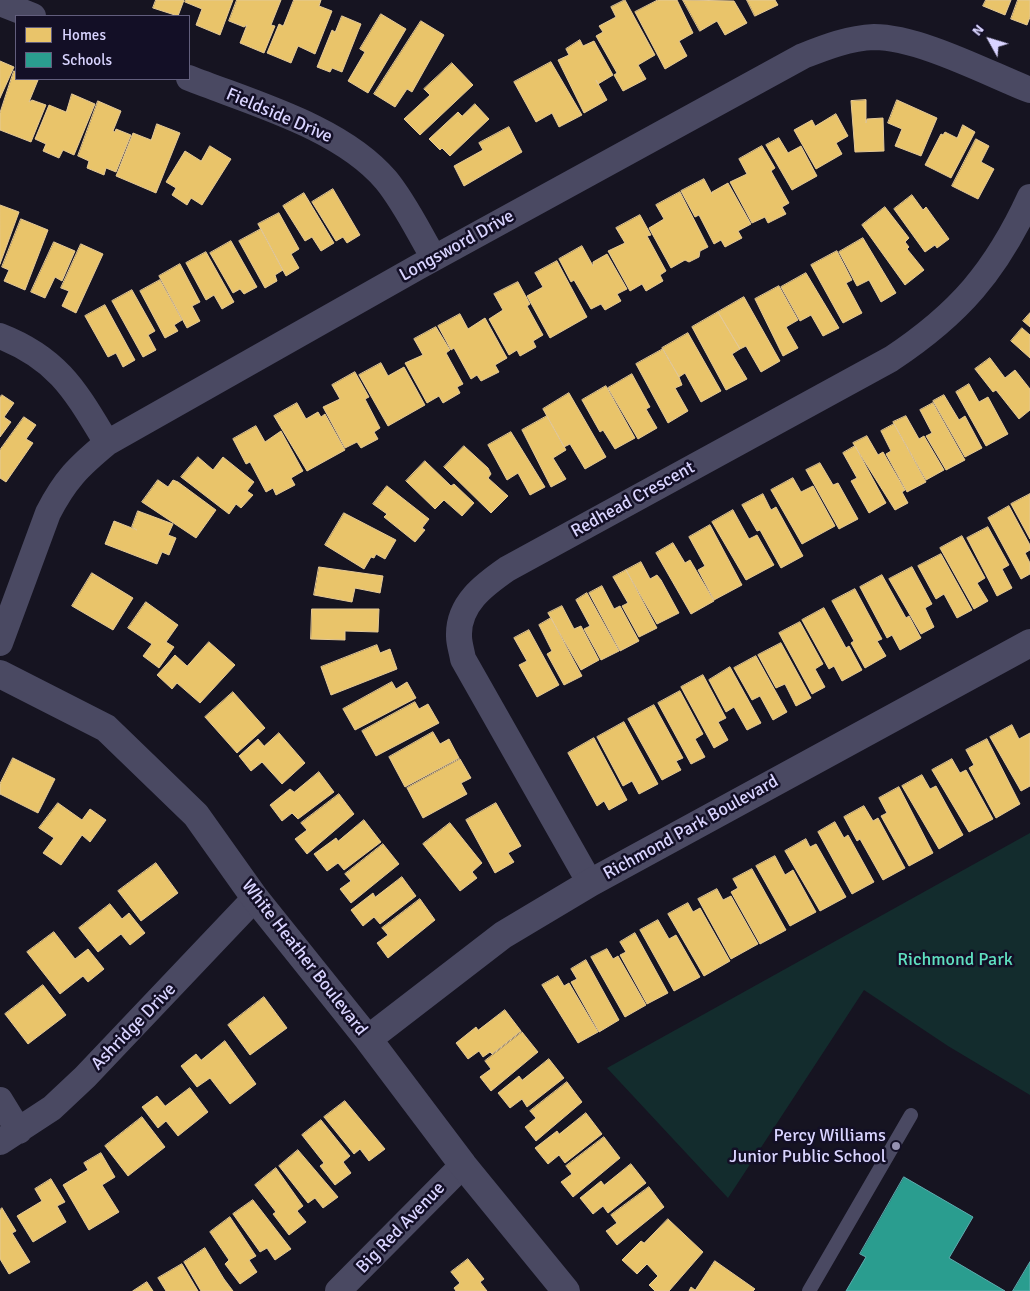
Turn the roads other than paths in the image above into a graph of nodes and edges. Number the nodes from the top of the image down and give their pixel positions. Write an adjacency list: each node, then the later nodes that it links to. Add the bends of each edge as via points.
1 (0, 3): 2 (street)
2 (30, 15)
3 (190, 78): 6 (street, Fieldside Drive, via 316,129 355,151 386,181)
4 (1030, 90): 6 (street, Longsword Drive, via 908,41 874,37 840,42 803,56)
5 (1030, 197): 12 (street, Redhead Crescent, via 989,272 957,309 927,336 891,359 507,569 479,588 468,605 458,636 463,660)
6 (434, 258): 8 (street, Longsword Drive)
7 (0, 336): 8 (street, via 25,346 58,371 75,391)
8 (107, 443): 10 (street, Longsword Drive, via 70,476 58,493)
9 (1030, 643): 12 (street, Richmond Park Boulevard)
10 (0, 644)
11 (0, 674): 13 (street, White Heather Boulevard, via 106,728 196,815)
12 (590, 883): 14 (street, Richmond Park Boulevard, via 503,935)
13 (255, 898): 14 (street, White Heather Boulevard); 17 (street, Ashridge Drive, via 85,1077 52,1108)
14 (368, 1039): 18 (street, White Heather Boulevard)
15 (0, 1100): 17 (street)
16 (911, 1115): 21 (lane)
17 (9, 1136)
18 (463, 1165): 19 (street, Big Red Avenue); 20 (street, White Heather Boulevard)
19 (338, 1291)
20 (566, 1291)
21 (809, 1291)

